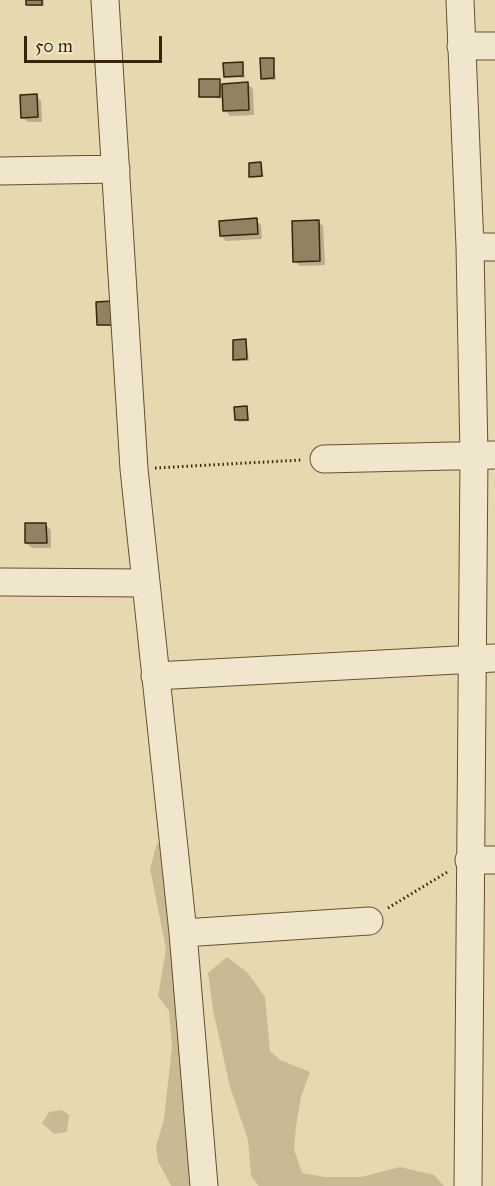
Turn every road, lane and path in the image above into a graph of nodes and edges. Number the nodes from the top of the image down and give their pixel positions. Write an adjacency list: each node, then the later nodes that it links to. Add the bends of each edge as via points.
1 (105, 0): 5 (street)
2 (460, 0): 3 (street)
3 (461, 46): 4 (street); 7 (street)
4 (495, 46)
5 (116, 169): 6 (street); 10 (street)
6 (0, 171)
7 (482, 247): 8 (street)
8 (485, 455): 9 (street); 13 (street)
9 (324, 459): 10 (path)
10 (134, 470): 12 (street)
11 (0, 582): 12 (street)
12 (145, 582): 14 (street)
13 (483, 658): 14 (street); 15 (street)
14 (155, 676): 17 (street)
15 (482, 860): 16 (path, via 436,877); 18 (street)
16 (369, 921): 17 (street)
17 (183, 933): 19 (street)
18 (483, 1071): 20 (street)
19 (204, 1186)
20 (468, 1186)

